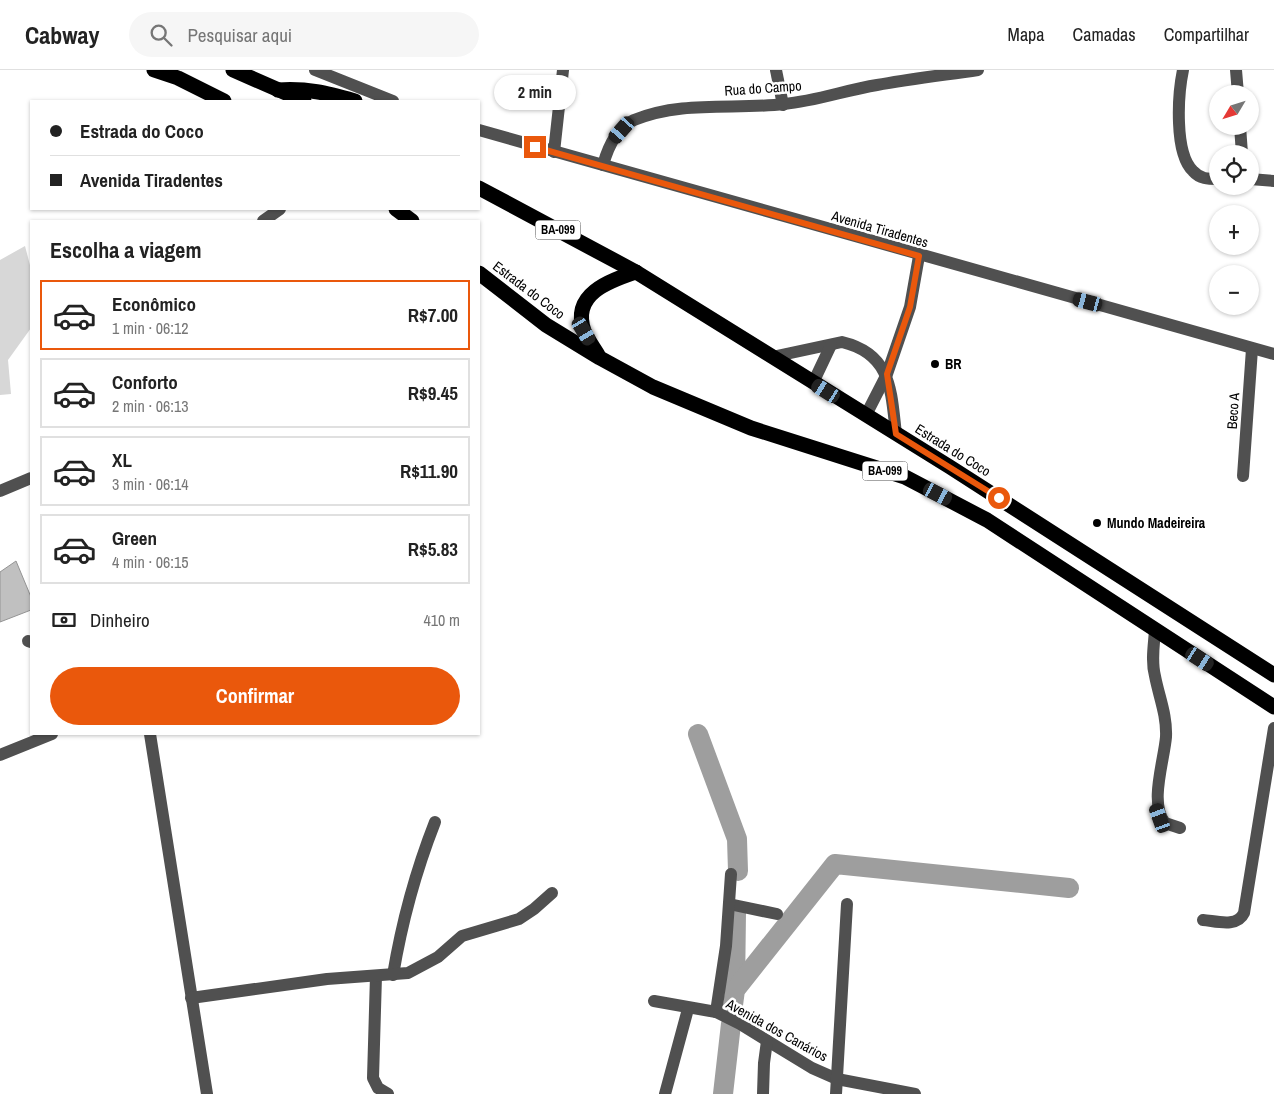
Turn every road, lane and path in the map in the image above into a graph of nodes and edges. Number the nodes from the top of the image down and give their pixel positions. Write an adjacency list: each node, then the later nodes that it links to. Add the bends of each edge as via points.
1 (154, 70): 11 (highway)
2 (233, 70): 10 (highway)
3 (316, 70): 14 (street)
4 (563, 70): 17 (street)
5 (776, 70): 15 (street)
6 (978, 70): 15 (street, Rua do Campo, via 876,85)
7 (1183, 70): 19 (street, via 1178,108 1186,163)
8 (1236, 70): 9 (street)
9 (1237, 85)
10 (278, 90): 12 (highway); 13 (highway, via 305,88)
11 (222, 100)
12 (302, 100)
13 (352, 100)
14 (391, 100)
15 (783, 105): 18 (street, Rua do Campo, via 686,109 633,121 612,141)
16 (480, 130): 17 (street, Avenida Tiradentes)
17 (554, 152): 18 (street, Avenida Tiradentes)
18 (603, 165): 27 (street, Avenida Tiradentes)
19 (1209, 179)
20 (1259, 180): 21 (street)
21 (1274, 181)
22 (480, 189): 28 (highway, Estrada do Coco / BA-099)
23 (279, 210): 25 (street)
24 (397, 210): 26 (highway)
25 (264, 220)
26 (411, 220)
27 (919, 256): 31 (street, Avenida Tiradentes); 35 (street, via 910,307)
28 (636, 272): 33 (highway, Estrada do Coco / BA-099); 34 (highway, via 600,285 587,299 582,314 584,331)
29 (480, 274): 34 (highway, Estrada do Coco / BA-099, via 546,325)
30 (831, 345): 33 (street); 35 (street, via 853,344 873,357); 36 (street)
31 (1252, 349): 32 (street, Avenida Tiradentes); 39 (street, Beco A)
32 (1274, 354)
33 (772, 357): 36 (highway, Estrada do Coco / BA-099)
34 (600, 358): 42 (highway, Estrada do Coco / BA-099, via 653,387 751,428 904,477 988,520)
35 (887, 374): 37 (street); 38 (street)
36 (813, 382): 37 (highway, Estrada do Coco / BA-099)
37 (866, 415): 38 (highway, Estrada do Coco / BA-099)
38 (896, 434): 43 (highway, Estrada do Coco / BA-099)
39 (1243, 476)
40 (30, 478): 41 (street)
41 (0, 491)
42 (1156, 630): 44 (highway, Estrada do Coco / BA-099); 50 (street, via 1152,661 1162,697 1166,736 1156,808 1165,823)
43 (1274, 676)
44 (1274, 707)
45 (1274, 728): 56 (street, via 1244,913 1238,921)
46 (50, 735): 48 (street)
47 (150, 735): 59 (street)
48 (0, 755)
49 (436, 822): 57 (street, via 418,867 401,926)
50 (1180, 828)
51 (731, 874): 53 (street)
52 (552, 893): 57 (street, via 518,918 462,936 424,966)
53 (729, 904): 55 (street); 62 (street)
54 (847, 904): 65 (street)
55 (778, 914)
56 (1203, 920)
57 (393, 975): 58 (street)
58 (376, 976): 59 (street, via 328,979); 64 (street)
59 (191, 998): 66 (street)
60 (654, 1001): 61 (street, Avenida dos Canários)
61 (688, 1009): 62 (street, Avenida dos Canários); 69 (street)
62 (716, 1012): 63 (street, Avenida dos Canários)
63 (767, 1041): 65 (street, Avenida dos Canários); 70 (street)
64 (373, 1078): 67 (street); 68 (street, via 378,1088)
65 (836, 1078): 71 (street); 72 (street, Avenida dos Canários)
66 (207, 1094)
67 (371, 1094)
68 (388, 1094)
69 (665, 1094)
70 (763, 1094)
71 (836, 1094)
72 (915, 1094)

